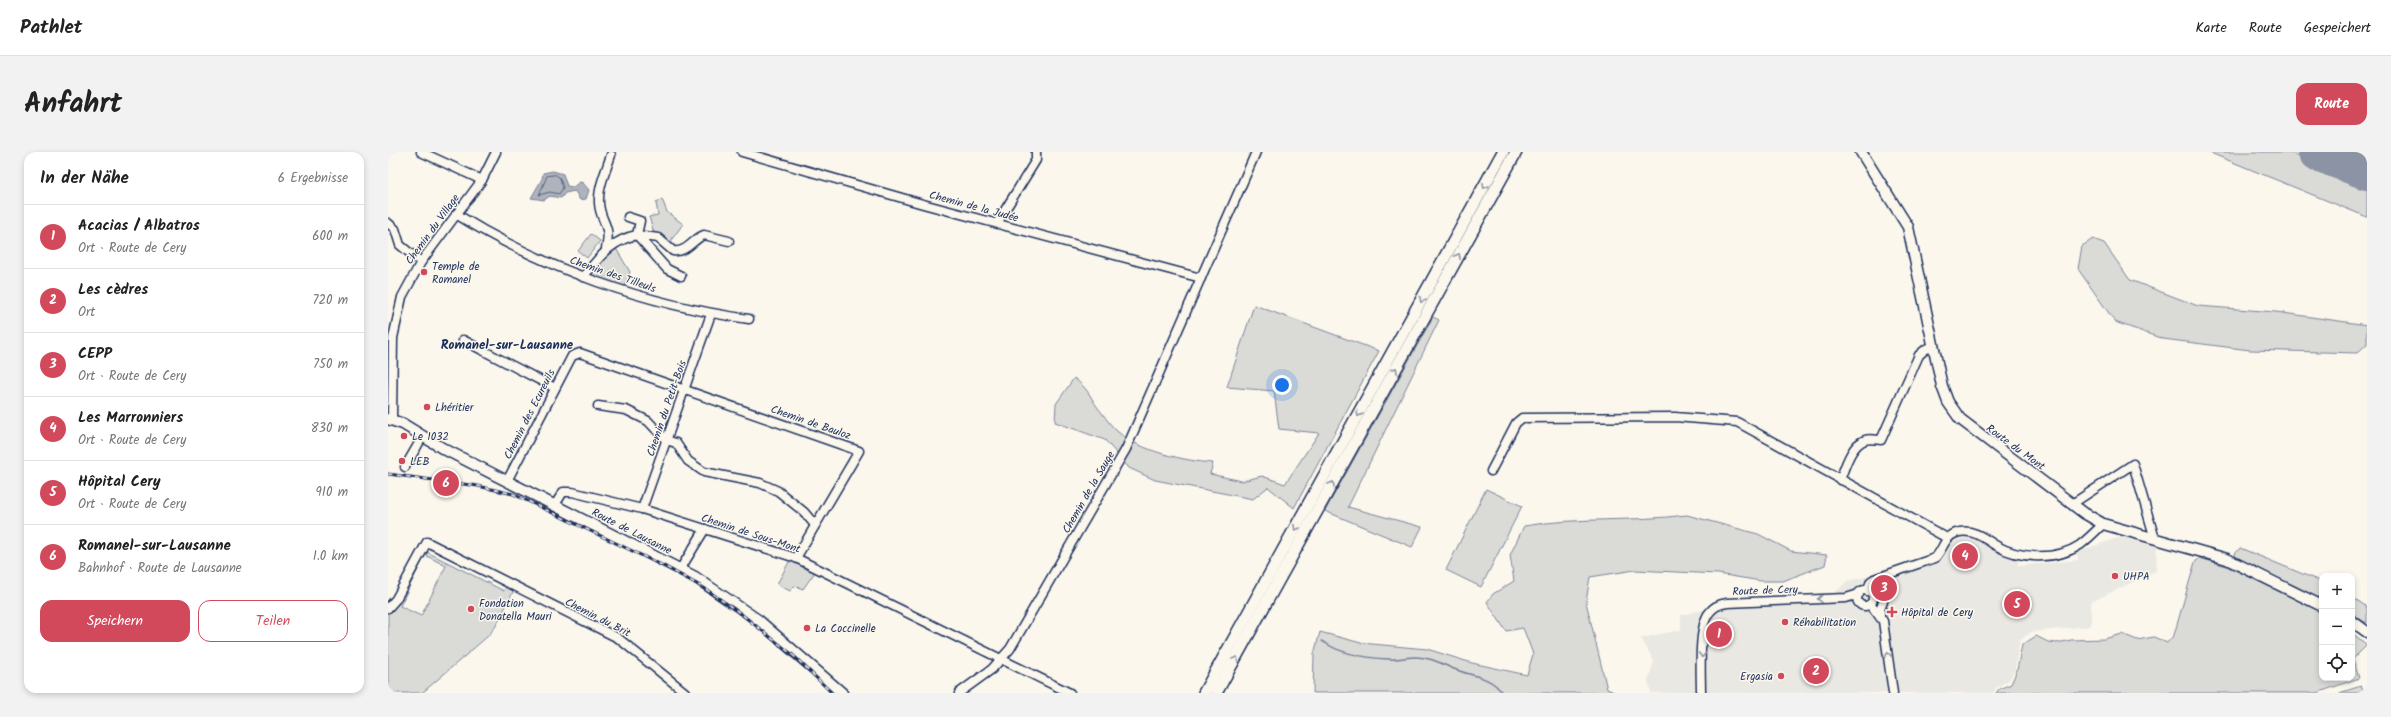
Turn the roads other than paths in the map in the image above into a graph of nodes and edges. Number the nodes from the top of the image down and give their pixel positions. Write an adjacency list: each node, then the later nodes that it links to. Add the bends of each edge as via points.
1 (422, 152): 10 (street)
2 (496, 152): 10 (street, Chemin du Village)
3 (742, 152): 14 (street, Chemin de la Judée)
4 (1036, 152): 14 (street, via 1036,160)
5 (1256, 152): 21 (street, Chemin de la Sauge)
6 (1504, 152): 61 (highway, one-way to 61)
7 (1516, 152): 62 (highway, one-way to 7)
8 (1861, 152): 26 (main road, Route du Mont, via 1908,227)
9 (611, 155): 17 (street, via 600,189 599,204 608,226 609,238)
10 (482, 180): 11 (street, Chemin du Village)
11 (456, 214): 18 (street, Chemin du Village); 20 (street, Chemin des Tilleuls)
12 (628, 218): 15 (street, via 640,221)
13 (388, 223): 18 (street, via 396,230 400,245)
14 (997, 224): 21 (street, Chemin de la Judée)
15 (637, 235): 16 (street, via 653,235 669,249 677,252 694,244 704,235); 17 (street, via 621,239); 19 (street, via 667,269)
16 (729, 241)
17 (606, 248): 20 (street)
18 (421, 262): 25 (street, Chemin du Village, via 402,297)
19 (681, 276)
20 (583, 277): 22 (street, Chemin des Tilleuls, via 668,305)
21 (1201, 278): 56 (street, Chemin de la Sauge, via 1126,449)
22 (711, 314): 23 (street, Chemin des Tilleuls); 28 (street, Chemin du Petit-Bois)
23 (749, 319)
24 (463, 340): 27 (street)
25 (390, 344): 30 (street, Chemin du Village)
26 (1934, 347): 35 (street, via 1919,355 1881,440 1867,439 1859,444 1848,460); 37 (main road, Route du Mont, via 1945,395 1960,419)
27 (555, 388): 28 (street, Chemin des Ecureuils, via 572,356 580,352); 36 (street, Chemin des Ecureuils)
28 (684, 390): 32 (street, Chemin du Petit-Bois); 41 (street, Chemin de Bauloz, via 859,451)
29 (598, 406): 32 (street, via 626,410 639,416 650,423)
30 (390, 420): 31 (main road, Route de Lausanne)
31 (423, 436): 33 (street); 36 (main road, Route de Lausanne)
32 (666, 440): 39 (street, Chemin du Petit-Bois); 41 (street, via 676,443 688,461 704,472 760,483 778,491 804,512)
33 (405, 467)
34 (1491, 471): 35 (street, via 1516,423 1522,418 1675,417 1737,422 1816,464)
35 (1840, 480): 43 (street)
36 (507, 481): 38 (main road, Route de Lausanne)
37 (2072, 504): 40 (main road, Route du Mont); 44 (street, via 2133,464)
38 (555, 505): 39 (street, Chemin de Sous-Mont, via 562,493 570,491); 46 (main road, Route de Lausanne)
39 (642, 508): 42 (street, Chemin de Sous-Mont)
40 (2103, 524): 43 (street, via 2075,548 2045,555 2018,555 1968,532 1955,533); 44 (main road, Route du Mont)
41 (815, 525): 45 (street, Chemin de Bauloz)
42 (704, 529): 45 (street, Chemin de Sous-Mont); 46 (street)
43 (1947, 538): 47 (street, via 1942,552 1935,558 1874,579)
44 (2155, 539): 51 (main road, Route du Mont, via 2227,559)
45 (796, 558): 56 (street, Chemin de Sous-Mont)
46 (680, 568): 58 (main road, Route de Lausanne, via 758,620)
47 (1867, 591): 48 (street); 50 (street, via 1873,598)
48 (1859, 594): 50 (street, via 1860,605); 63 (street, Route de Cery, one-way to 63, via 1846,598 1727,603 1716,606 1708,614 1704,626)
49 (1883, 602): 53 (street)
50 (1870, 604): 53 (street)
51 (2319, 605)
52 (388, 608): 57 (street, Chemin du Brit, via 396,599 427,542 618,638)
53 (1880, 617): 64 (street, one-way to 53)
54 (2355, 623): 55 (main road)
55 (2367, 632)
56 (1002, 659): 59 (street, Chemin de la Sauge); 60 (street, Chemin de Sous-Mont)
57 (686, 693)
58 (842, 693)
59 (959, 693)
60 (1070, 693)
61 (1204, 693)
62 (1216, 693)
63 (1701, 693)
64 (1893, 693)

